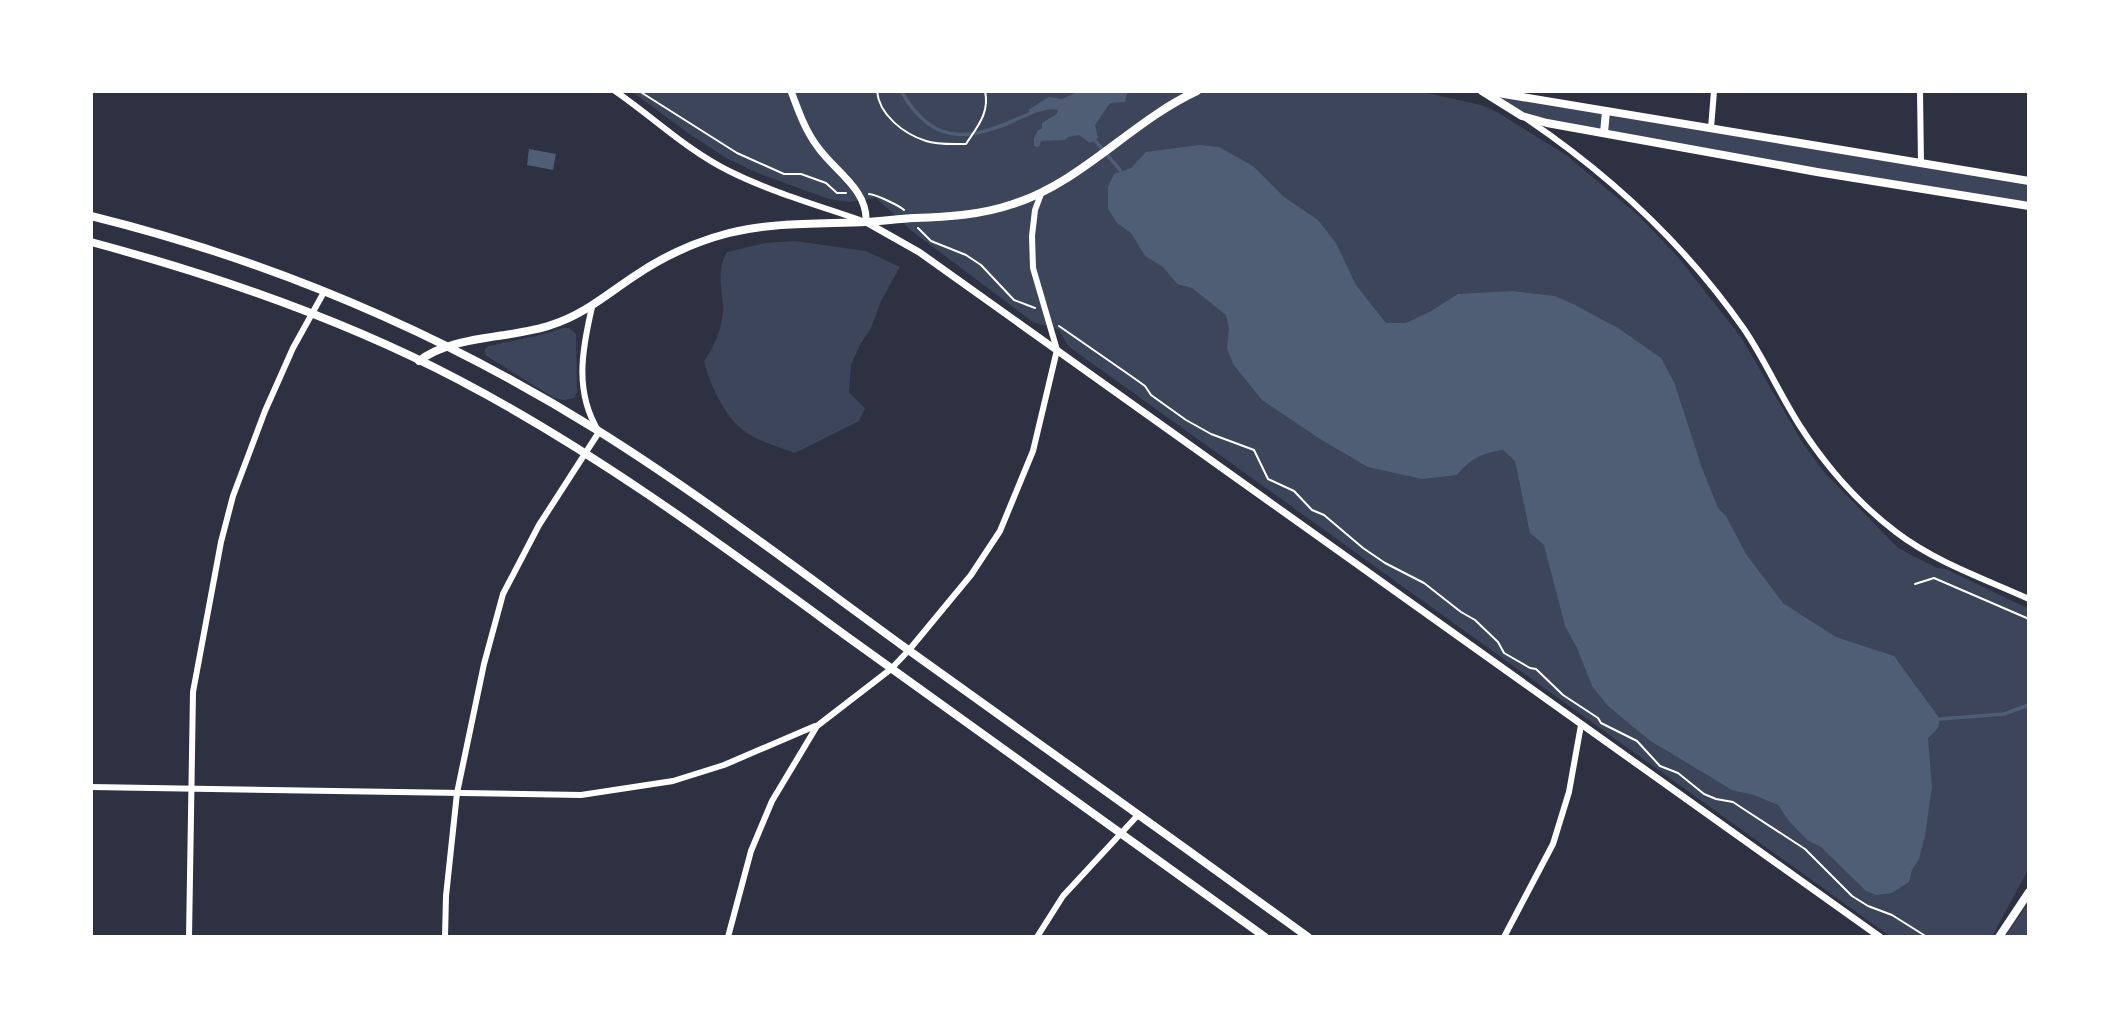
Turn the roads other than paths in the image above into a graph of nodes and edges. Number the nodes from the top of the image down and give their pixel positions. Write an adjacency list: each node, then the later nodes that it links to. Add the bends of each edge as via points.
1 (615, 91): 16 (street, via 728,170)
2 (791, 91): 16 (street, via 814,143 860,194)
3 (1198, 91): 13 (main road)
4 (1483, 91): 7 (main road); 8 (main road)
5 (1714, 91): 9 (street)
6 (1920, 91): 11 (street)
7 (1606, 111): 9 (main road); 10 (main road)
8 (1522, 116): 10 (main road); 26 (street, via 1609,181 1711,283 1746,332 1800,426 1866,506 1924,551)
9 (1711, 128): 11 (main road)
10 (1604, 133): 14 (main road)
11 (1921, 164): 12 (main road)
12 (2029, 181)
13 (1041, 194): 16 (main road, via 982,213); 22 (street, via 1032,236 1033,268)
14 (2029, 206)
15 (91, 216): 18 (main road, via 216,252)
16 (866, 222): 19 (main road, via 784,224 710,239 660,260); 22 (street, via 919,251)
17 (91, 242): 20 (main road, via 208,276)
18 (324, 292): 20 (street); 21 (main road)
19 (592, 307): 21 (main road, via 535,330); 24 (street, via 582,374 587,407)
20 (312, 314): 23 (main road); 32 (street, via 265,411 221,542 193,692)
21 (446, 346): 23 (main road); 24 (main road)
22 (1057, 350): 27 (street, via 1033,451 1000,531 971,575); 29 (street)
23 (419, 360): 25 (main road)
24 (599, 432): 25 (street); 27 (main road)
25 (586, 452): 28 (main road); 33 (street, via 539,525 503,594)
26 (2029, 599)
27 (909, 650): 28 (street); 34 (main road)
28 (891, 669): 30 (street); 35 (main road)
29 (1581, 725): 43 (street, via 1569,792 1553,844); 44 (street)
30 (817, 726): 33 (street, via 673,781 581,795); 39 (street, via 772,801 751,851)
31 (91, 787): 32 (street)
32 (191, 788): 33 (street); 37 (street)
33 (457, 793): 38 (street)
34 (1138, 814): 35 (street); 42 (main road)
35 (1121, 834): 40 (street, via 1063,896); 41 (main road)
36 (2029, 892): 45 (main road)
37 (189, 937)
38 (445, 937)
39 (728, 937)
40 (1037, 937)
41 (1265, 937)
42 (1308, 937)
43 (1504, 937)
44 (1880, 937)
45 (1999, 937)

